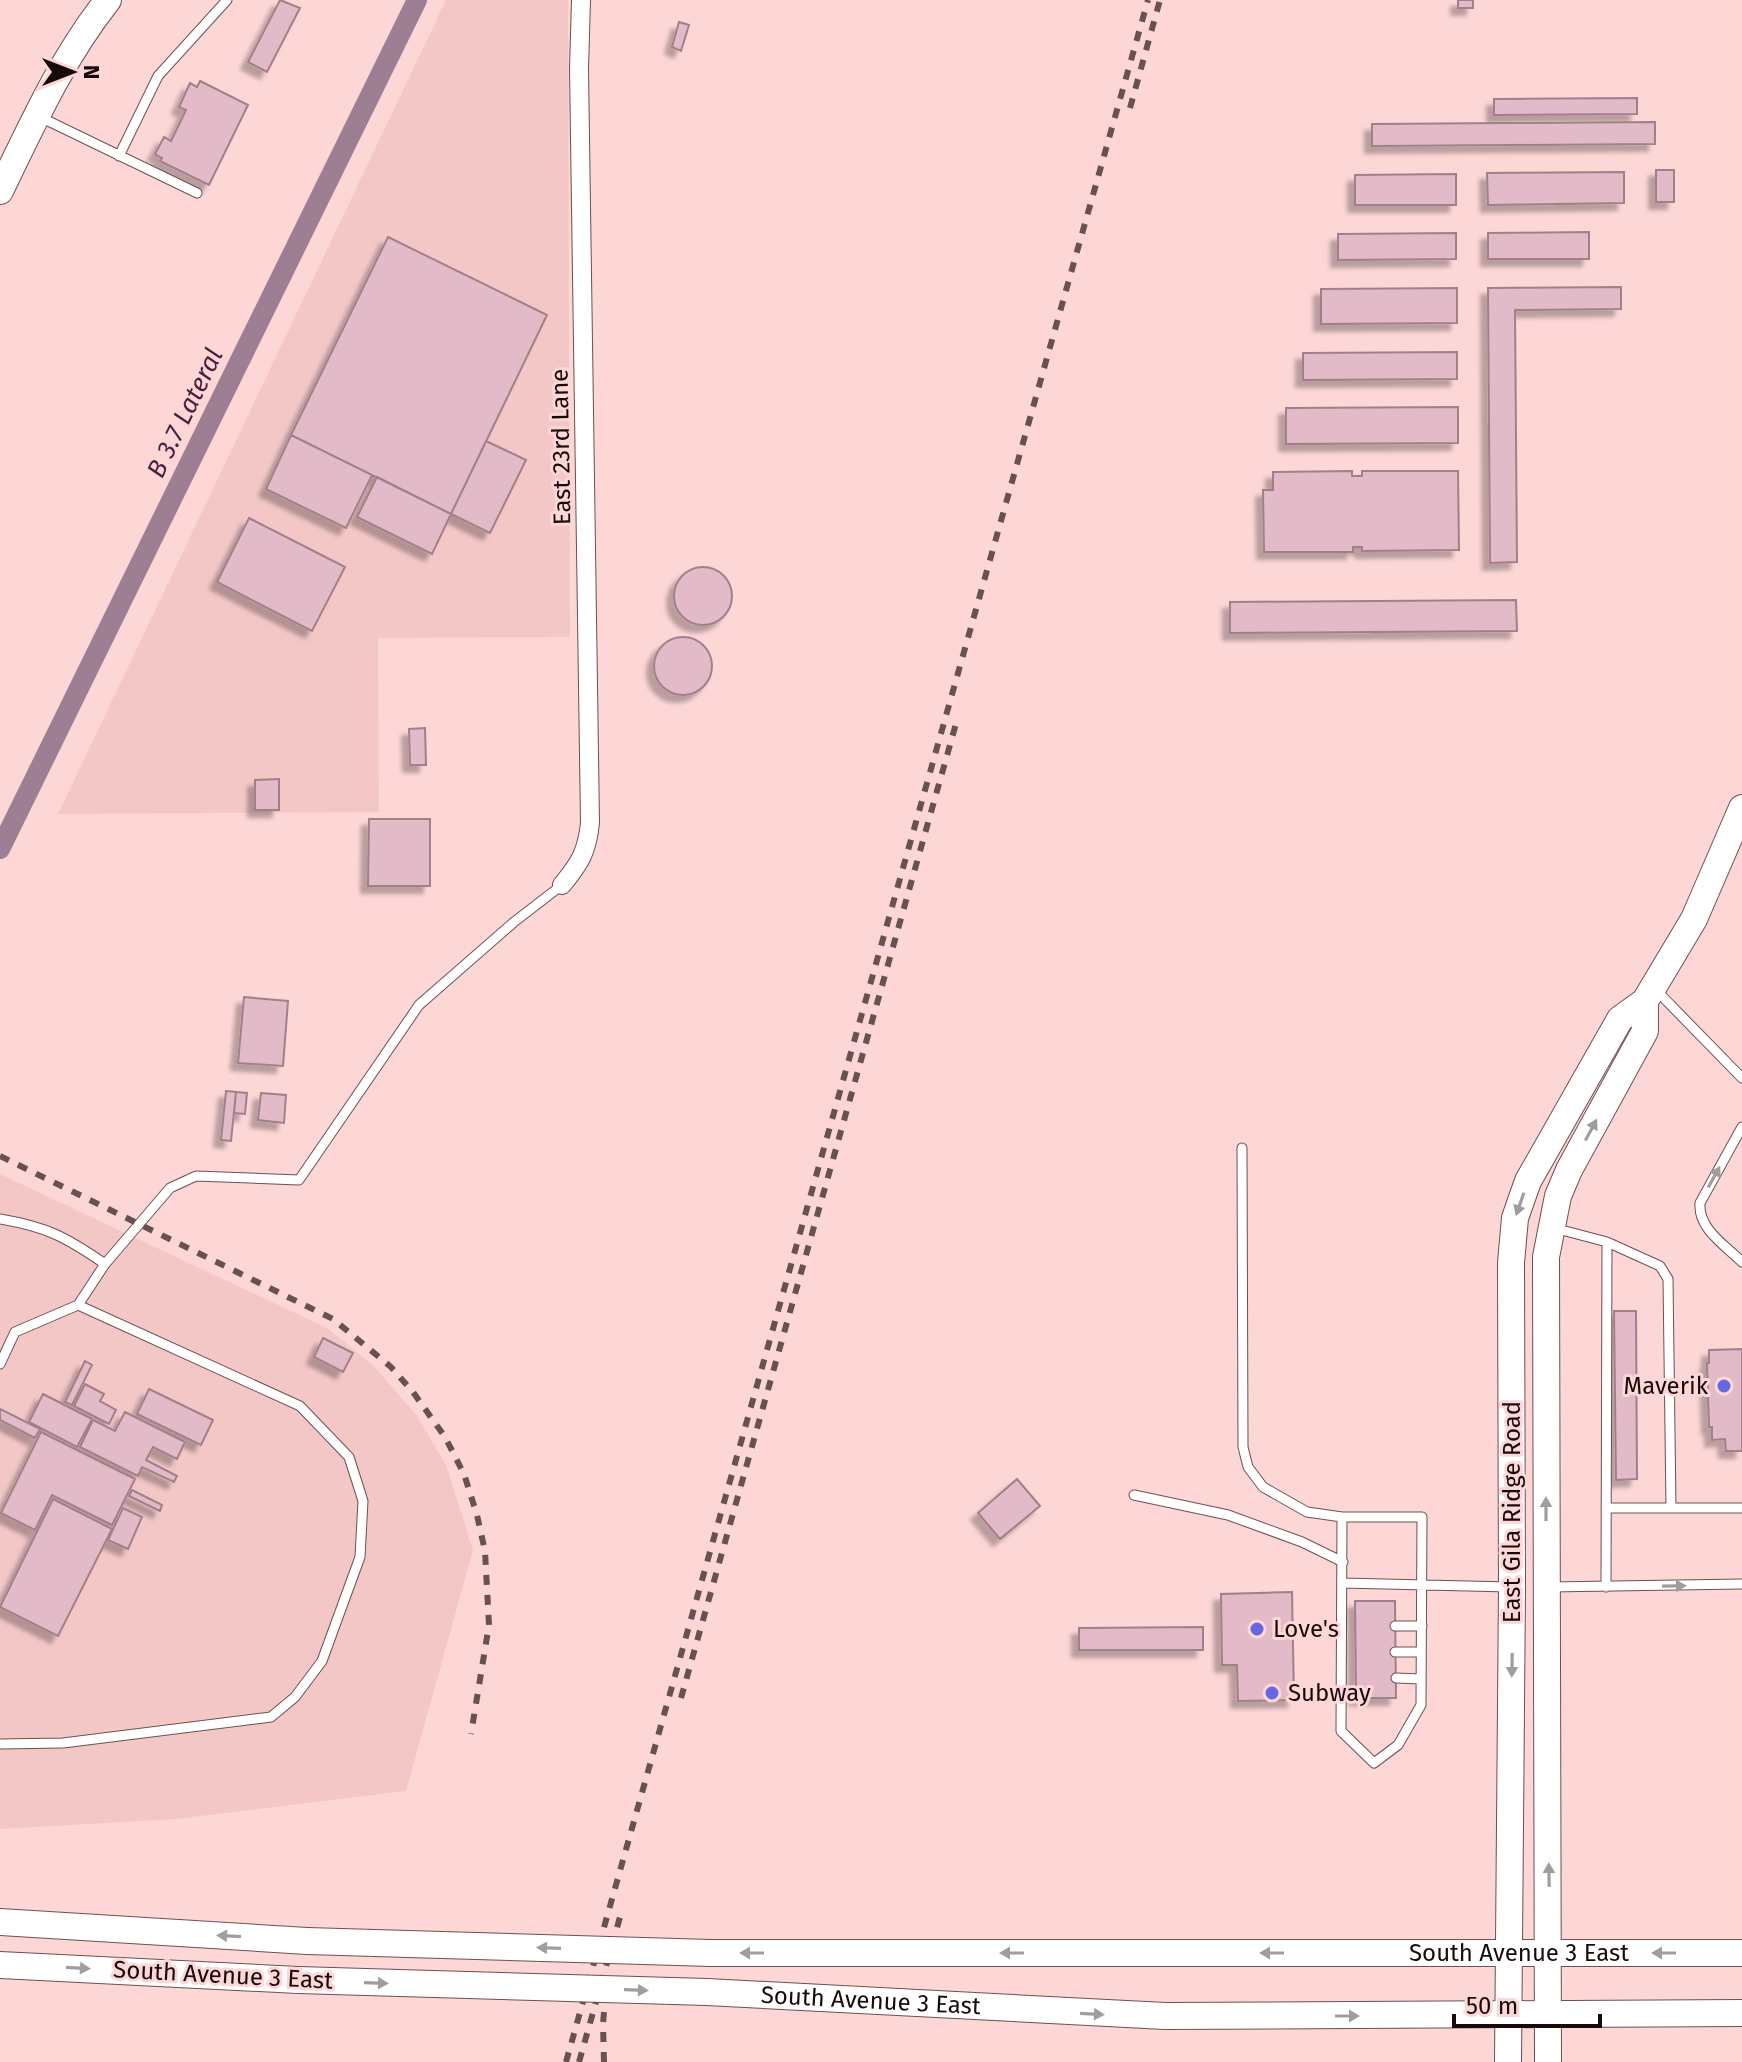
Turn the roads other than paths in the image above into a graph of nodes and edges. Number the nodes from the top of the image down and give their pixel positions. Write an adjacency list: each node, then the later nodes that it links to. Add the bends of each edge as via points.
1 (108, 0): 4 (main road, via 78,41)
2 (227, 0): 5 (lane, via 158,76)
3 (581, 0): 9 (street, East 23rd Lane, via 590,823 581,862)
4 (37, 116): 5 (lane); 6 (main road, via 11,158)
5 (119, 156): 7 (lane)
6 (0, 191)
7 (197, 193)
8 (1742, 808): 10 (main road, East Gila Ridge Road, via 1694,919)
9 (562, 885): 18 (lane, via 419,1005 299,1180 196,1176 170,1188)
10 (1649, 994): 11 (lane); 15 (main road, East Gila Ridge Road, one-way to 10, via 1569,1170 1645,1031); 30 (main road, East Gila Ridge Road, one-way to 30, via 1620,1019 1528,1181 1515,1218)
11 (1742, 1078)
12 (1742, 1127): 17 (lane, one-way to 12, via 1703,1225 1699,1213)
13 (1242, 1148): 25 (lane, via 1243,1447 1248,1467 1263,1487 1307,1512)
14 (0, 1219): 18 (lane, via 65,1237)
15 (1550, 1227): 16 (lane); 31 (main road, East Gila Ridge Road, one-way to 15)
16 (1607, 1242): 22 (lane); 23 (lane, via 1660,1266 1668,1279)
17 (1742, 1262)
18 (105, 1264): 19 (lane)
19 (78, 1305): 20 (lane, via 15,1332); 45 (lane, via 300,1406 349,1457 363,1501 360,1557 322,1661 295,1697 271,1717 63,1743)
20 (0, 1364)
21 (1134, 1495): 26 (lane, via 1228,1515)
22 (1606, 1508): 23 (lane); 32 (lane)
23 (1671, 1508): 24 (lane)
24 (1742, 1508)
25 (1342, 1517): 26 (lane); 28 (lane, via 1422,1517)
26 (1343, 1562): 27 (lane)
27 (1343, 1583): 28 (lane); 33 (lane)
28 (1422, 1584): 30 (lane); 36 (lane)
29 (1742, 1584): 32 (lane, one-way to 29)
30 (1512, 1587): 47 (main road, East Gila Ridge Road, one-way to 47)
31 (1546, 1587): 32 (lane); 48 (main road, East Gila Ridge Road, one-way to 31)
32 (1606, 1587)
33 (1343, 1625): 34 (lane); 37 (lane)
34 (1355, 1625)
35 (1395, 1626): 36 (lane)
36 (1422, 1626): 40 (lane)
37 (1342, 1650): 38 (lane); 41 (lane)
38 (1355, 1651)
39 (1395, 1652): 40 (lane)
40 (1421, 1652): 44 (lane)
41 (1342, 1677): 42 (lane); 44 (lane, via 1341,1731 1374,1763 1398,1745 1421,1705)
42 (1356, 1677)
43 (1396, 1678): 44 (lane)
44 (1421, 1679)
45 (0, 1744)
46 (0, 1922): 47 (main road, South Avenue 3 East, one-way to 46, bridge, via 711,1953 307,1941)
47 (1509, 1953): 48 (main road, South Avenue 3 East); 52 (main road, East Gila Ridge Road)
48 (1549, 1953): 49 (main road, South Avenue 3 East, one-way to 48); 53 (main road, East Gila Ridge Road)
49 (1742, 1953)
50 (0, 1965): 52 (main road, South Avenue 3 East, one-way to 52, bridge, via 707,1992 1113,2015)
51 (1742, 2013): 53 (main road, South Avenue 3 East)
52 (1509, 2016): 53 (main road, South Avenue 3 East); 54 (main road, East Gila Ridge Road)
53 (1549, 2016): 55 (main road, East Gila Ridge Road)
54 (1508, 2062)
55 (1548, 2062)

